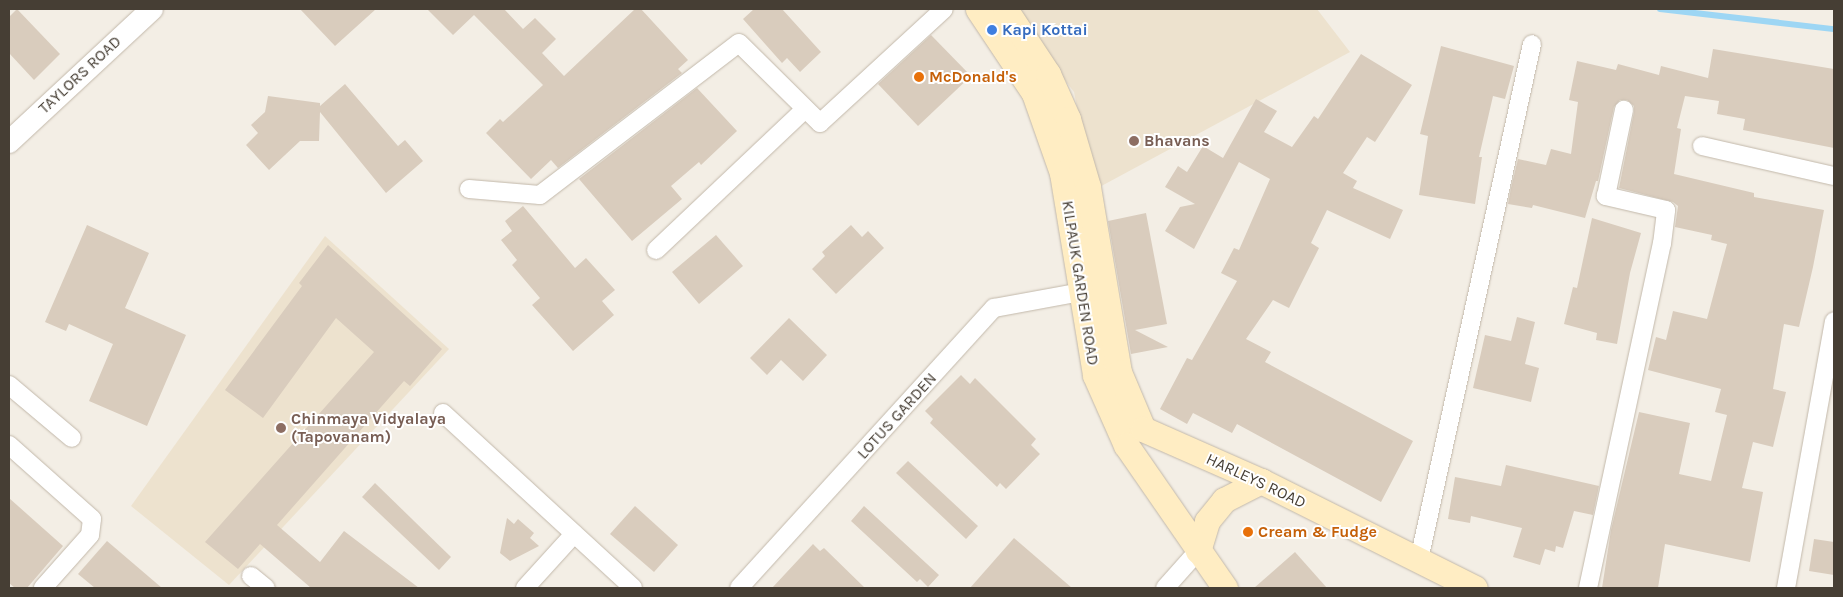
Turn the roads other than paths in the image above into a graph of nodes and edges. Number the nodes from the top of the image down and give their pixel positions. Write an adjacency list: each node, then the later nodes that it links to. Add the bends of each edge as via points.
1 (152, 9): 8 (street, TAYLORS ROAD)
2 (944, 9): 6 (street, via 820,123)
3 (978, 9): 13 (main road, KILPAUK GARDEN ROAD, via 1034,92 1062,173)
4 (1005, 9): 19 (main road, HARLEYS ROAD, via 1048,74 1068,119 1088,187 1119,372 1143,428)
5 (1532, 44): 22 (street)
6 (806, 109): 11 (street, via 739,42 540,195); 12 (street)
7 (1624, 110): 32 (street, via 1606,196 1666,210 1662,244)
8 (9, 142)
9 (1702, 146): 10 (street)
10 (1834, 176)
11 (469, 189)
12 (656, 250)
13 (1081, 292): 21 (main road, KILPAUK GARDEN ROAD, via 1095,374 1126,445); 28 (street, LOTUS GARDEN, via 994,308)
14 (1834, 321): 33 (street)
15 (9, 385): 17 (street)
16 (443, 413): 20 (street)
17 (72, 438)
18 (9, 445): 24 (street, via 92,519 90,535)
19 (1261, 481): 21 (main road, via 1224,500 1207,521); 22 (main road, HARLEYS ROAD)
20 (574, 534): 26 (street); 27 (street)
21 (1198, 551): 29 (street); 30 (main road, KILPAUK GARDEN ROAD)
22 (1419, 560): 31 (main road, HARLEYS ROAD)
23 (251, 576): 25 (street)
24 (43, 588)
25 (266, 588)
26 (524, 588)
27 (633, 588)
28 (739, 588)
29 (1164, 588)
30 (1225, 588)
31 (1475, 588)
32 (1588, 588)
33 (1786, 588)

